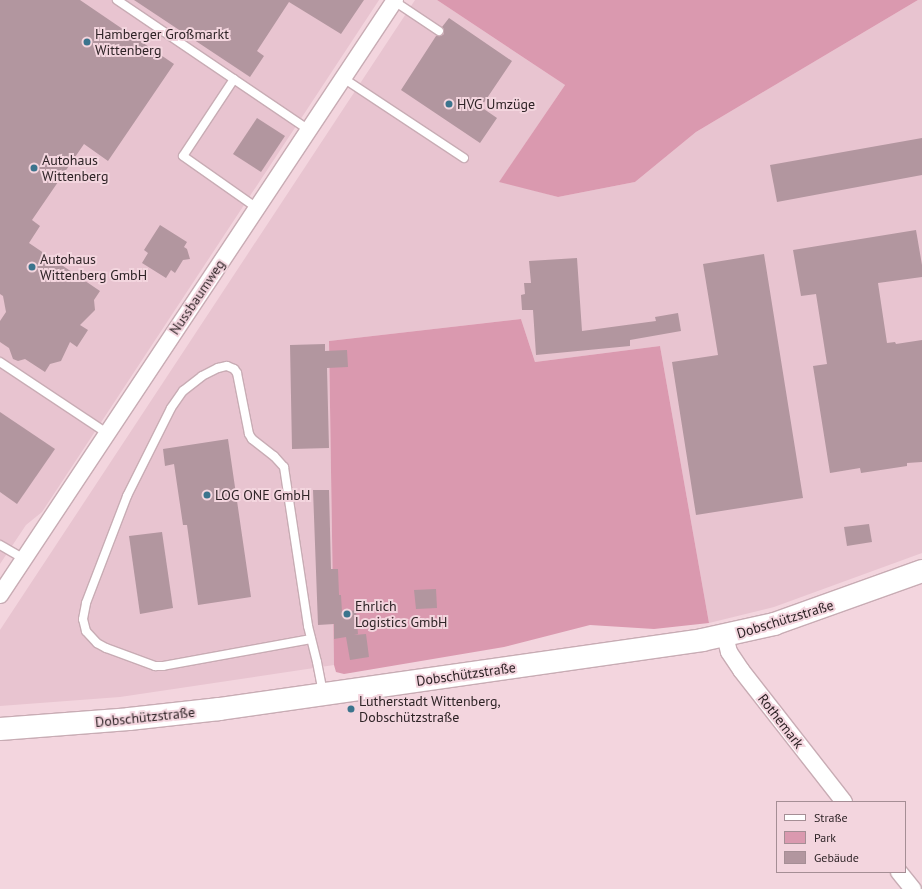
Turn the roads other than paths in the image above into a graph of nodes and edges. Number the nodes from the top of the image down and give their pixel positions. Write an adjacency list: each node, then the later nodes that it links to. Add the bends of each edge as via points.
1 (117, 0): 5 (lane)
2 (395, 0): 3 (lane); 4 (street, Nussbaumweg)
3 (439, 31)
4 (343, 78): 6 (street, Nussbaumweg); 7 (lane)
5 (234, 79): 6 (lane); 8 (lane, via 183,156)
6 (309, 130): 8 (street, Nussbaumweg)
7 (464, 158)
8 (257, 208): 10 (street, Nussbaumweg)
9 (0, 362): 10 (lane)
10 (107, 433): 12 (street, Nussbaumweg)
11 (0, 544): 12 (lane)
12 (24, 559): 14 (street, Nussbaumweg)
13 (922, 571): 15 (street, Dobschützstraße, via 804,615)
14 (0, 595)
15 (725, 636): 17 (street, Dobschützstraße); 19 (street, Rothemark, via 729,652 741,670)
16 (311, 639): 16 (lane, via 284,467 249,434 237,373 228,366 218,368 202,376 183,392 171,408 127,496 86,603 83,619 86,631 92,639 106,648 155,666); 17 (lane)
17 (323, 695): 18 (street, Dobschützstraße, via 129,719)
18 (0, 729)
19 (843, 801)
20 (900, 873): 21 (street)
21 (913, 889)

